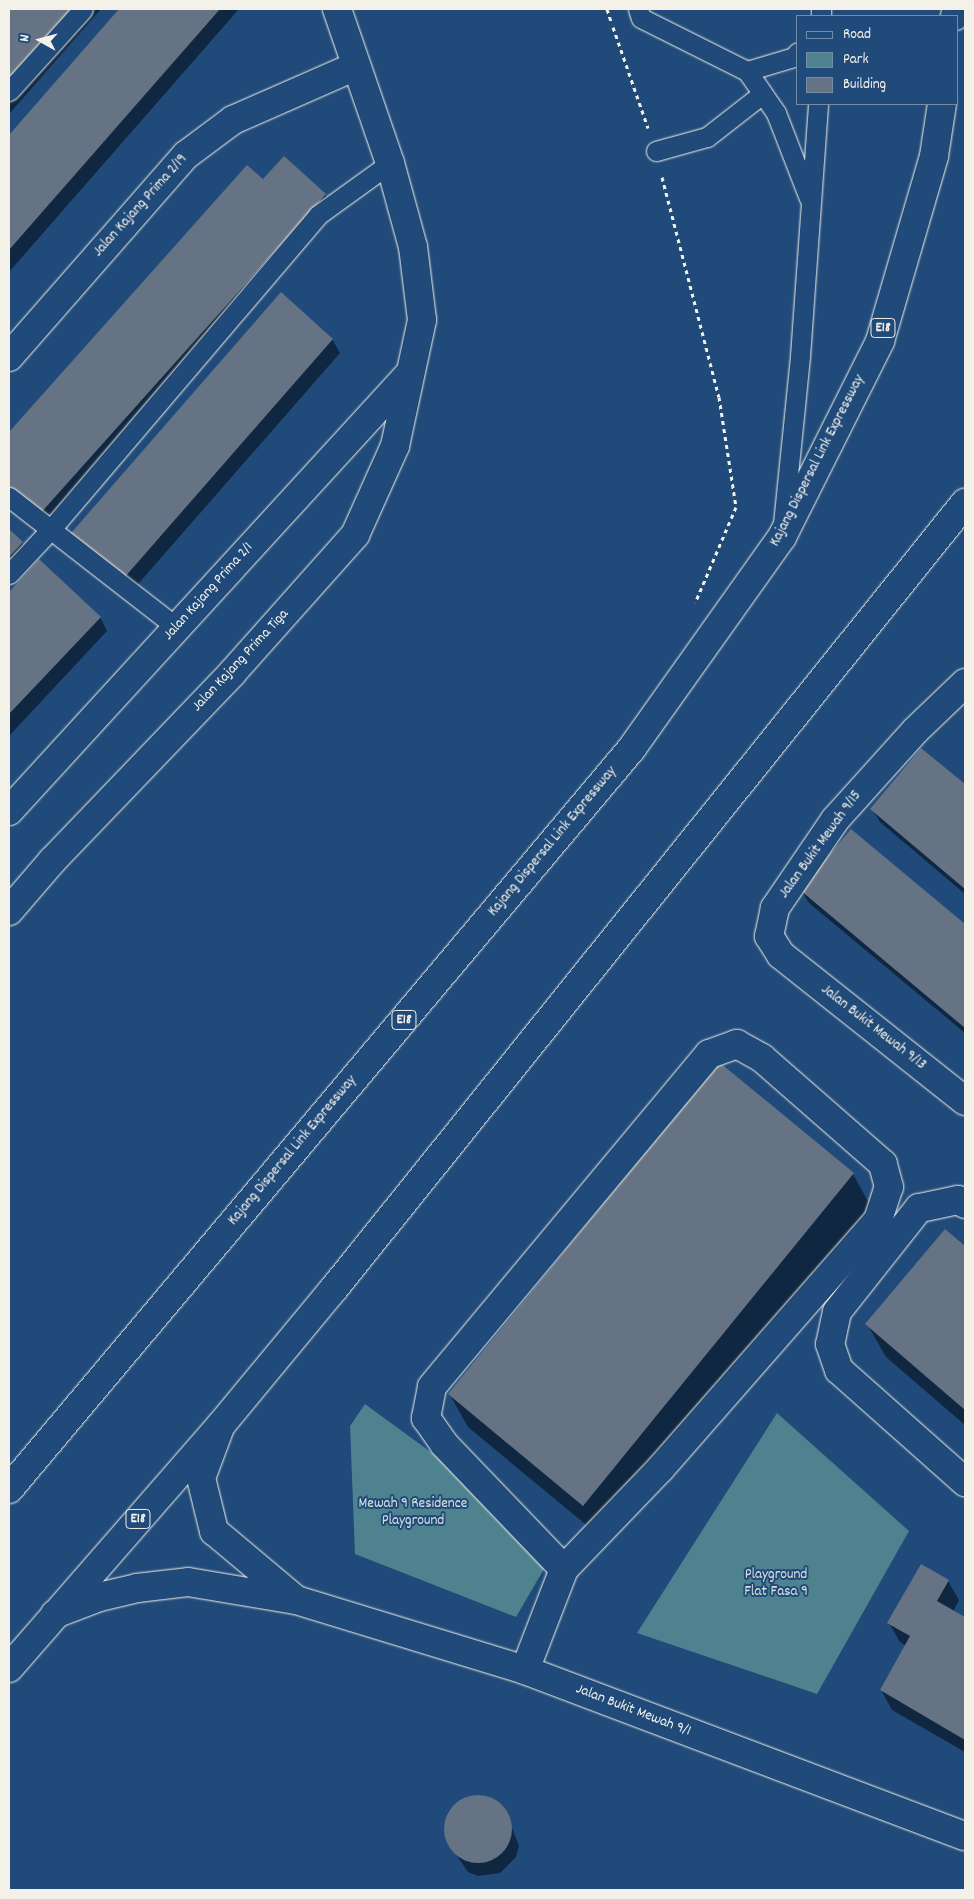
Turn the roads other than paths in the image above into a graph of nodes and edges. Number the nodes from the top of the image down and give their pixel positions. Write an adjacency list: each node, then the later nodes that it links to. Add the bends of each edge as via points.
1 (83, 9): 7 (lane)
2 (337, 9): 5 (main road)
3 (638, 9): 6 (lane, via 642,18)
4 (796, 54): 6 (lane)
5 (356, 66): 12 (main road); 14 (main road, Jalan Kajang Prima 2/19, via 233,120 186,155)
6 (747, 71): 8 (lane)
7 (9, 91)
8 (762, 94): 11 (lane, via 707,137); 13 (lane, via 788,139)
9 (818, 105): 13 (lane)
10 (942, 105): 19 (main road, Kajang Dispersal Link Expressway / E18, via 934,156 880,341)
11 (656, 151)
12 (390, 163): 15 (main road, via 412,246 422,320); 18 (lane, via 318,215)
13 (812, 207): 19 (lane)
14 (9, 357)
15 (410, 373): 21 (main road, Jalan Kajang Prima 2/1); 24 (main road, Jalan Kajang Prima Tiga, via 395,446 355,535 232,673 52,861)
16 (9, 497): 18 (lane)
17 (965, 503): 28 (main road, E18)
18 (51, 529): 20 (lane); 21 (lane)
19 (782, 538): 30 (main road, Kajang Dispersal Link Expressway / E18, via 632,748)
20 (9, 574)
21 (176, 628): 23 (main road, Jalan Kajang Prima 2/1)
22 (960, 698): 25 (main road, Jalan Bukit Mewah 9/15, via 915,731 857,794 775,908 769,936)
23 (9, 812)
24 (9, 911)
25 (781, 955): 26 (main road, Jalan Bukit Mewah 9/13)
26 (965, 1101)
27 (965, 1204): 29 (main road, via 958,1200 919,1208 837,1312 830,1344 839,1370)
28 (220, 1425): 32 (main road, via 201,1478 214,1531); 33 (main road, E18)
29 (965, 1482)
30 (9, 1489)
31 (564, 1569): 31 (main road, via 444,1444 426,1418 432,1388 709,1054 737,1044 762,1058 883,1164 889,1187 878,1220 660,1469); 35 (main road)
32 (296, 1600): 33 (main road, Jalan Bukit Mewah 9/1, via 188,1582 109,1594); 35 (main road, Jalan Bukit Mewah 9/1)
33 (56, 1614): 34 (main road, E18)
34 (9, 1668)
35 (525, 1670): 36 (main road, Jalan Bukit Mewah 9/1)
36 (965, 1836)

